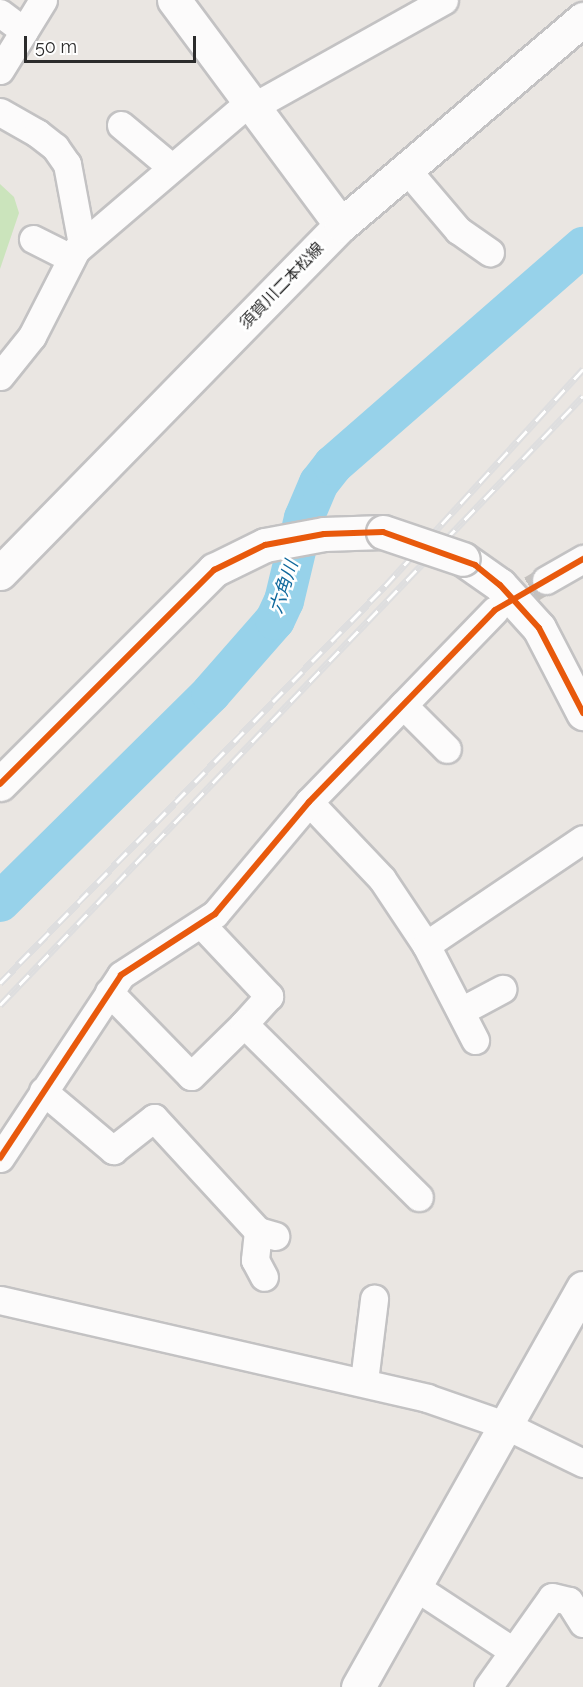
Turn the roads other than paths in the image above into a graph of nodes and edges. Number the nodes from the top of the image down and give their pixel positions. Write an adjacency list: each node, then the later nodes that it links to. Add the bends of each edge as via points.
1 (43, 0): 6 (street)
2 (174, 0): 8 (street)
3 (444, 0): 8 (street)
4 (0, 13): 6 (street)
5 (583, 19): 12 (street, 須賀川二本松線)
6 (24, 31): 7 (street)
7 (0, 70)
8 (249, 106): 11 (street); 13 (street)
9 (0, 112): 15 (street, via 37,133 68,164)
10 (121, 125): 11 (street)
11 (170, 166): 15 (street)
12 (408, 170): 13 (street, 須賀川二本松線); 16 (street, via 458,231)
13 (341, 225): 19 (street, 須賀川二本松線)
14 (33, 239): 15 (street)
15 (77, 251): 17 (street, via 32,336)
16 (490, 252)
17 (0, 376)
18 (583, 559): 20 (street)
19 (0, 573)
20 (546, 580)
21 (495, 610): 22 (street)
22 (403, 705): 24 (street); 26 (street)
23 (583, 713): 25 (street, bridge, via 539,628 501,585 463,559 383,532 324,534 236,556 194,585)
24 (447, 749)
25 (0, 784)
26 (309, 802): 28 (street, via 226,904); 29 (street, via 382,879)
27 (583, 839): 29 (street)
28 (202, 925): 31 (street, via 133,966); 33 (street, via 269,996)
29 (426, 945): 32 (street)
30 (502, 989): 32 (street)
31 (109, 992): 33 (street, via 191,1076); 35 (street)
32 (461, 1011): 34 (street)
33 (244, 1024): 37 (street)
34 (475, 1040)
35 (43, 1091): 36 (street); 38 (street, via 113,1150 154,1118 267,1234 255,1260)
36 (0, 1158)
37 (419, 1197)
38 (264, 1277)
39 (583, 1288): 43 (street)
40 (374, 1299): 42 (street)
41 (0, 1300): 42 (street)
42 (364, 1382): 43 (street, via 464,1409)
43 (505, 1425): 44 (street); 45 (street)
44 (583, 1463)
45 (414, 1586): 47 (street); 48 (street)
46 (583, 1623): 47 (street, via 569,1601 552,1597)
47 (513, 1651): 49 (street)
48 (358, 1687)
49 (488, 1687)

